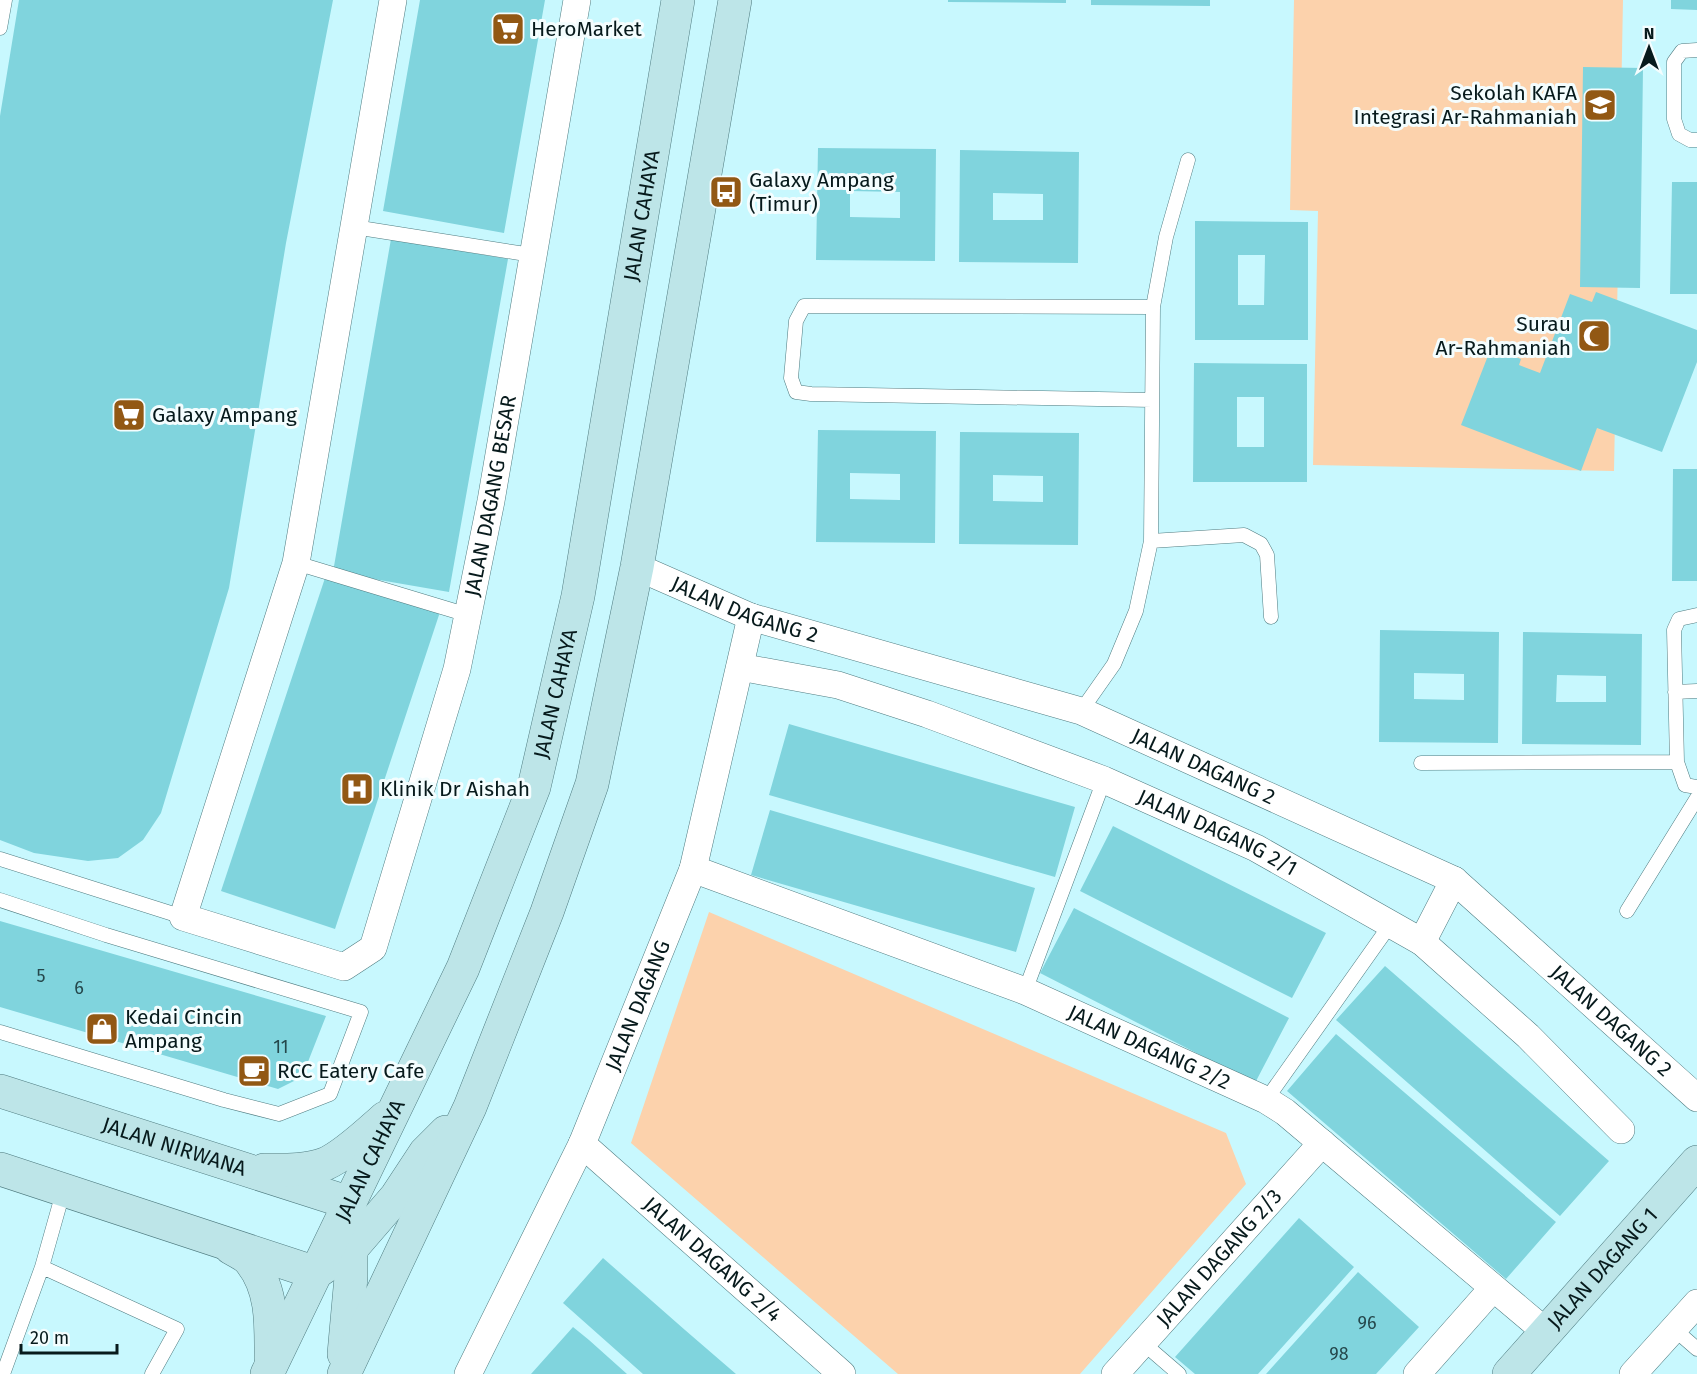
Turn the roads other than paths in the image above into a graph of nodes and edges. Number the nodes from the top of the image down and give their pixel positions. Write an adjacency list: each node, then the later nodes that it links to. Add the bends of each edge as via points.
1 (5, 0): 6 (lane)
2 (393, 0): 10 (street)
3 (577, 0): 11 (street, JALAN DAGANG BESAR)
4 (678, 0): 44 (main road, JALAN CAHAYA, via 578,596 534,787 463,968)
5 (735, 0): 16 (main road)
6 (0, 28)
7 (1697, 50): 8 (lane, via 1682,51 1674,62 1674,118 1679,134)
8 (1697, 140)
9 (1188, 160): 12 (lane, via 1166,237)
10 (354, 227): 11 (lane); 15 (street)
11 (532, 255): 17 (street, JALAN DAGANG BESAR)
12 (1153, 307): 13 (lane); 13 (lane, via 804,306 796,321 791,378 796,392 811,394)
13 (1152, 400): 14 (lane)
14 (1151, 541): 20 (lane, via 1244,536 1261,544 1268,555); 24 (lane, via 1136,611 1114,664)
15 (296, 563): 17 (lane); 35 (street)
16 (637, 567): 19 (street, JALAN DAGANG 2); 43 (main road, via 592,784 547,912)
17 (468, 615): 35 (street, JALAN DAGANG BESAR, via 457,669 373,948 344,967)
18 (1697, 615): 23 (lane, via 1679,619 1674,630)
19 (751, 617): 21 (street, JALAN DAGANG); 24 (street, JALAN DAGANG 2)
20 (1271, 617)
21 (740, 667): 27 (street, JALAN DAGANG 2/1, via 838,685); 31 (street, JALAN DAGANG)
22 (1697, 691): 23 (lane)
23 (1675, 692): 25 (lane)
24 (1081, 711): 32 (street, JALAN DAGANG 2)
25 (1677, 762): 26 (lane); 28 (lane, via 1685,785)
26 (1421, 763)
27 (1104, 780): 36 (street, JALAN DAGANG 2/1, via 1256,848); 38 (lane)
28 (1697, 787)
29 (1697, 798): 34 (lane)
30 (0, 859): 35 (lane)
31 (693, 869): 38 (street, JALAN DAGANG 2/2); 47 (street, JALAN DAGANG)
32 (1454, 880): 37 (street); 41 (street, JALAN DAGANG 2)
33 (0, 900): 39 (lane, via 361,1012 330,1094 279,1114)
34 (1627, 911)
35 (183, 917)
36 (1390, 925): 37 (street, JALAN DAGANG 2/1); 42 (lane)
37 (1422, 942): 45 (street, JALAN DAGANG 2/1, via 1528,1036)
38 (1025, 992): 42 (street, JALAN DAGANG 2/2)
39 (0, 1032)
40 (0, 1091): 50 (main road, JALAN NIRWANA)
41 (1697, 1098)
42 (1266, 1100): 46 (street, JALAN DAGANG 2/2)
43 (470, 1107): 54 (main road, via 425,1154 396,1197); 66 (main road)
44 (394, 1110): 50 (main road, via 325,1164); 52 (main road, JALAN CAHAYA)
45 (1621, 1130)
46 (1322, 1143): 57 (street, JALAN DAGANG 2/2); 61 (street, JALAN DAGANG 2/3)
47 (582, 1144): 67 (street, JALAN DAGANG); 68 (street, JALAN DAGANG 2/4)
48 (1697, 1162): 60 (main road, JALAN DAGANG 1)
49 (0, 1169): 51 (main road)
50 (247, 1171): 52 (main road, JALAN NIRWANA)
51 (64, 1189): 53 (main road); 55 (lane)
52 (350, 1203): 54 (main road); 56 (main road, JALAN CAHAYA)
53 (217, 1239): 56 (main road); 63 (main road, via 250,1260 264,1283 271,1313)
54 (352, 1248): 56 (main road); 66 (main road)
55 (42, 1268): 64 (lane); 65 (lane, via 177,1329)
56 (316, 1273): 63 (main road, JALAN CAHAYA)
57 (1493, 1288): 60 (street, JALAN DAGANG 2/2); 71 (street)
58 (1697, 1304): 59 (street)
59 (1674, 1329): 62 (lane); 73 (street)
60 (1546, 1332): 72 (main road, JALAN DAGANG 1)
61 (1143, 1343): 69 (street, JALAN DAGANG 2/3); 70 (lane)
62 (1697, 1349)
63 (269, 1370)
64 (3, 1374)
65 (152, 1374)
66 (342, 1374)
67 (468, 1374)
68 (842, 1374)
69 (1116, 1374)
70 (1179, 1374)
71 (1417, 1374)
72 (1509, 1374)
73 (1633, 1374)

